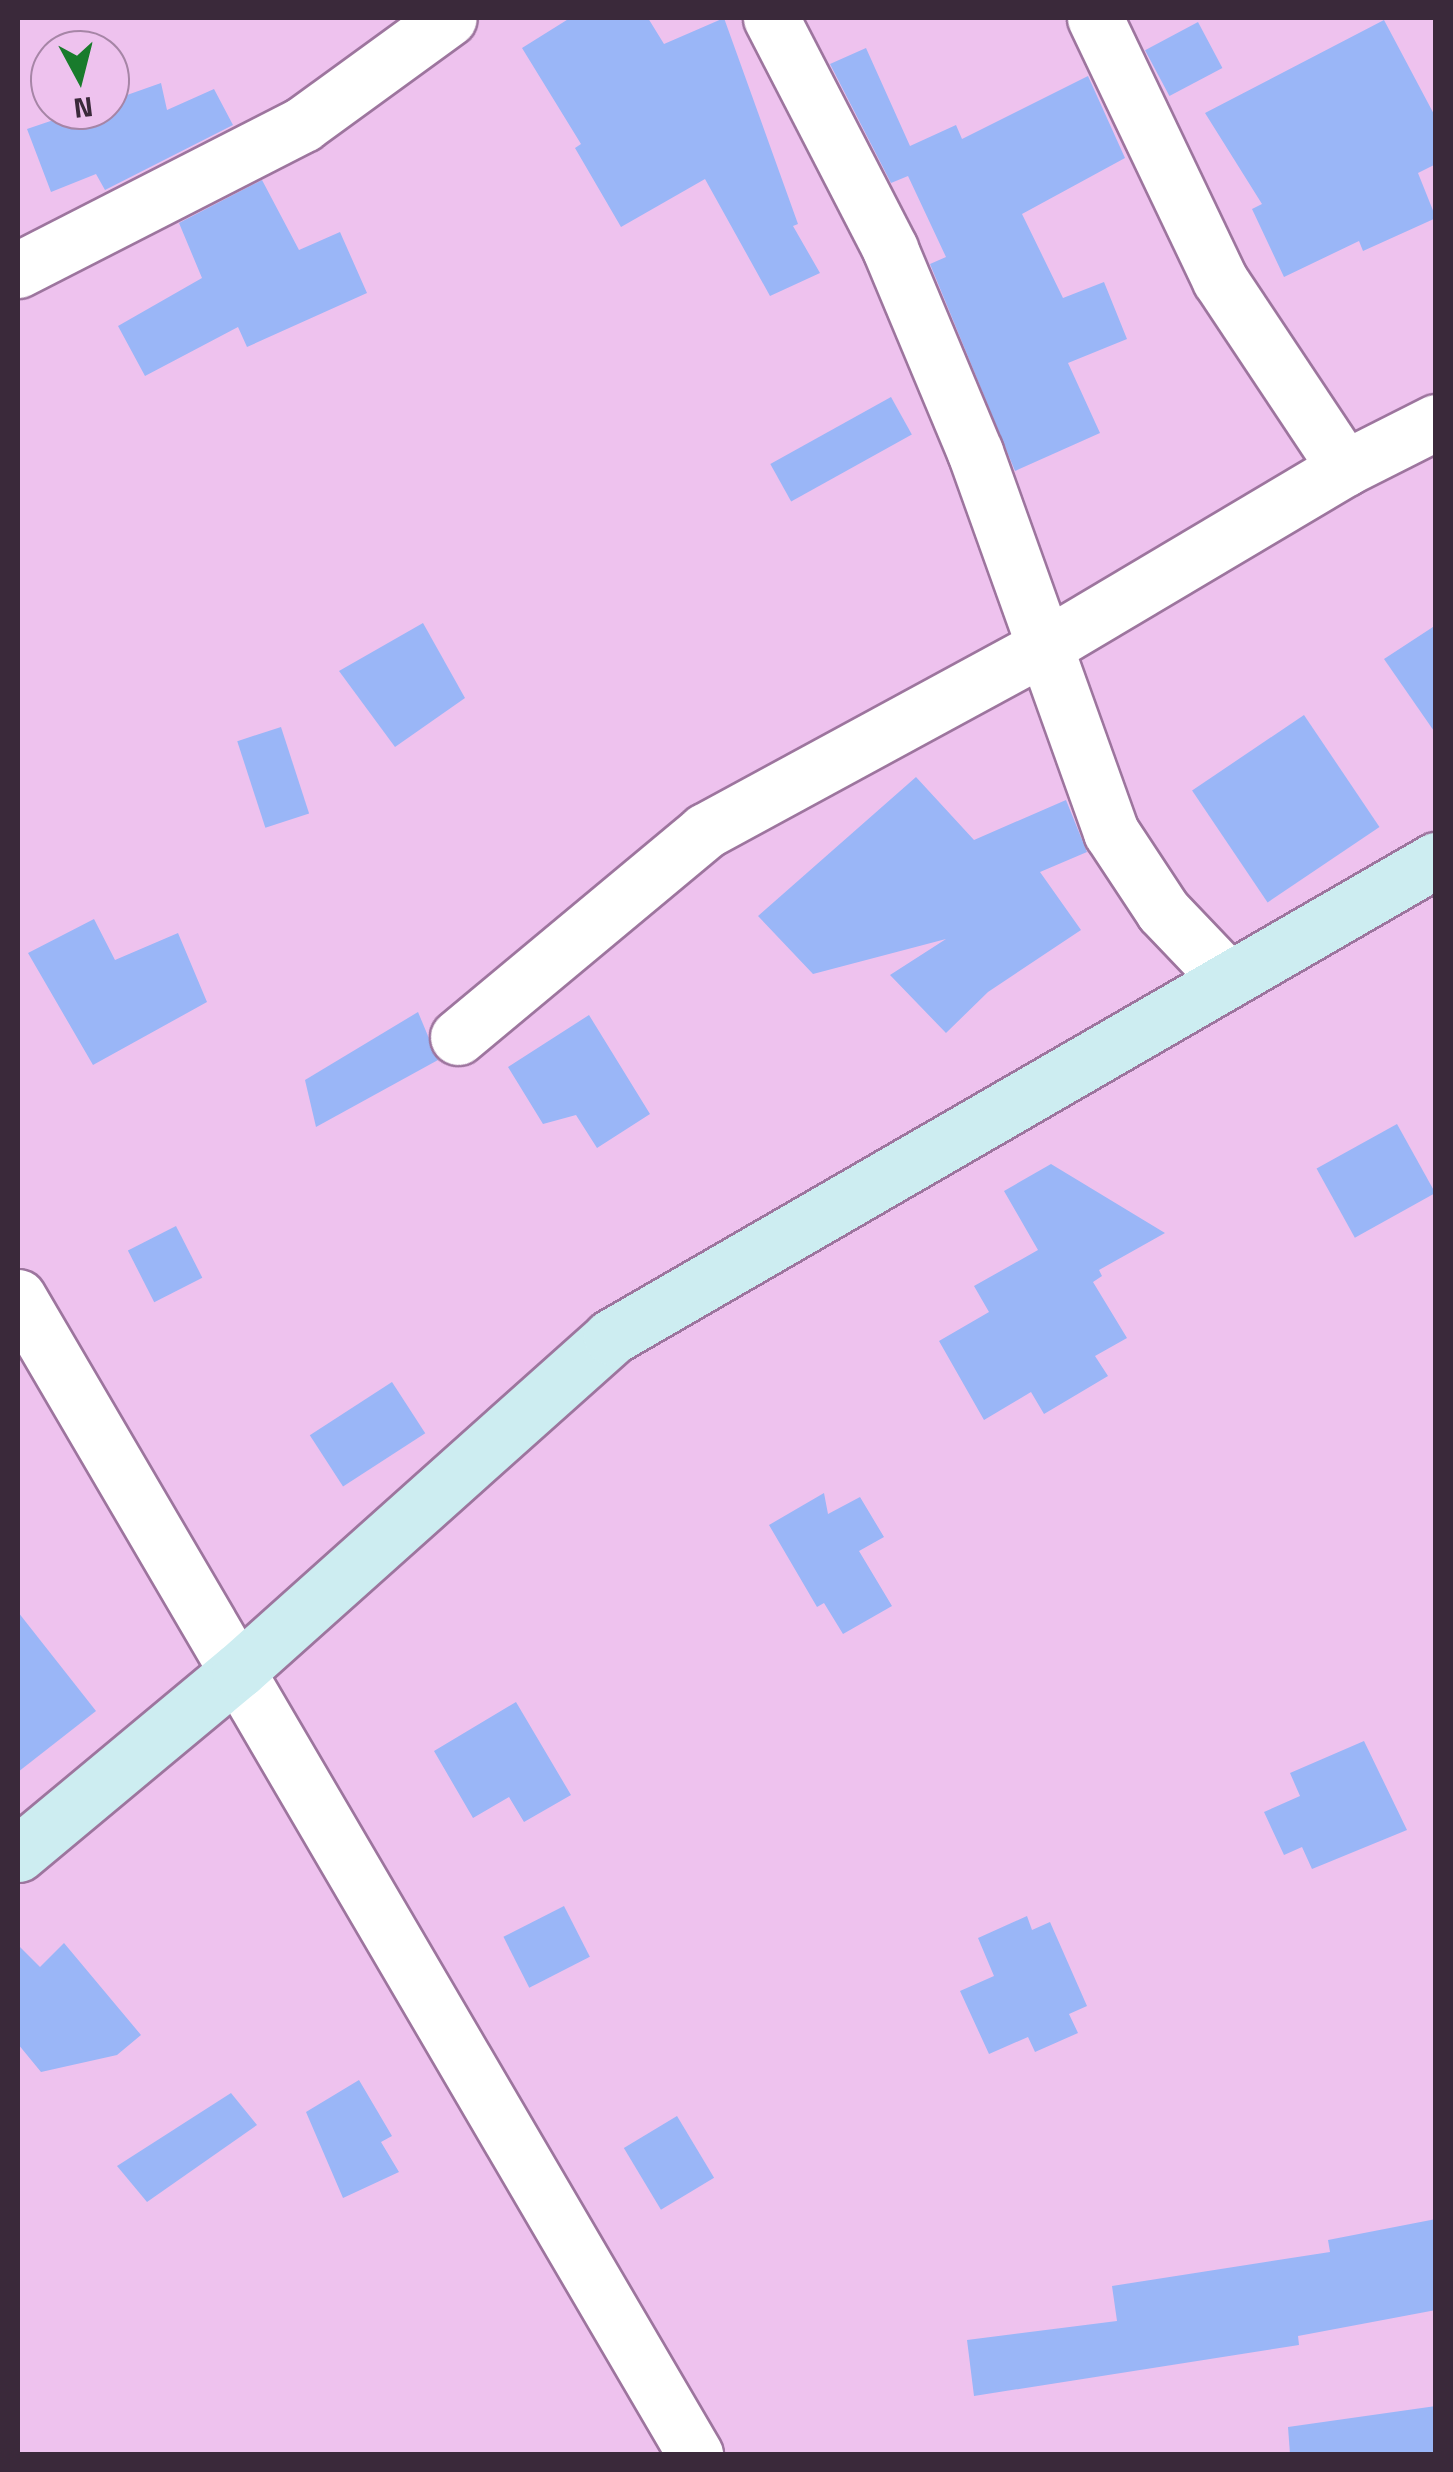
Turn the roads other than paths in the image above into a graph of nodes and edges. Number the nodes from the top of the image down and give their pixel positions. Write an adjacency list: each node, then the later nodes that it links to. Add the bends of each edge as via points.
1 (449, 18): 4 (street, via 304,124)
2 (771, 18): 7 (street, via 890,249 975,452)
3 (1095, 18): 6 (street, via 1220,280)
4 (18, 270)
5 (1436, 422): 6 (street)
6 (1345, 468): 7 (street)
7 (1042, 648): 9 (street, via 1111,832 1164,911); 10 (street, via 705,831)
8 (1436, 860): 9 (main road)
9 (1230, 980): 12 (main road, via 611,1337)
10 (458, 1037)
11 (18, 1297): 12 (street)
12 (239, 1670): 13 (main road); 14 (street)
13 (18, 1854)
14 (695, 2454)

